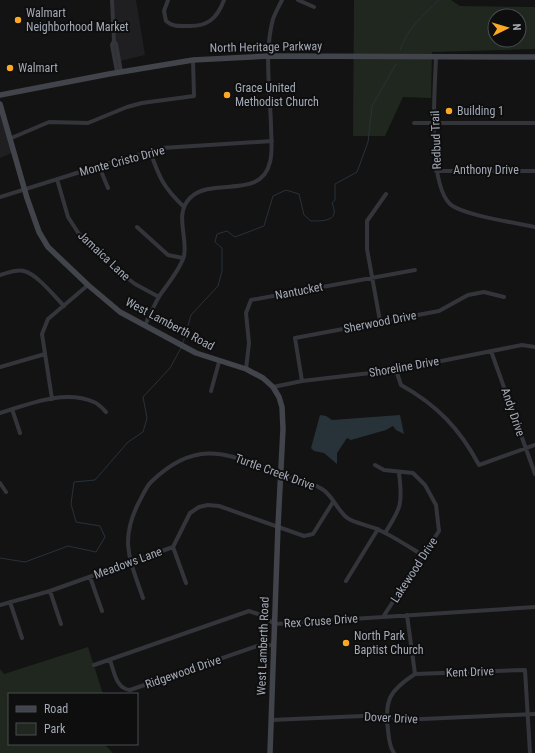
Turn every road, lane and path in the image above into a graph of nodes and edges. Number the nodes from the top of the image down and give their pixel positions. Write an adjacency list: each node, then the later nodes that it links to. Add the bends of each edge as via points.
1 (112, 0): 11 (street)
2 (168, 0): 3 (street, via 164,11 166,22 171,26 193,27 204,25 215,18)
3 (224, 0)
4 (282, 0): 7 (street, via 272,24)
5 (298, 0): 6 (street)
6 (314, 7)
7 (270, 56): 8 (street, North Heritage Parkway); 10 (street, North Heritage Parkway); 18 (street)
8 (436, 57): 9 (street, North Heritage Parkway); 14 (street, Redbud Trail)
9 (535, 57)
10 (193, 60): 11 (street, North Heritage Parkway); 17 (street, via 194,96 142,103 88,123 49,122)
11 (119, 72): 12 (street, North Heritage Parkway)
12 (0, 95)
13 (0, 104): 17 (street, West Lamberth Road)
14 (435, 122): 15 (street); 16 (street); 21 (street, Redbud Trail)
15 (535, 122)
16 (414, 123)
17 (9, 139): 25 (street, West Lamberth Road)
18 (272, 141): 19 (street, Monte Cristo Drive); 28 (street, via 271,161 266,174 257,181 238,187 199,192 190,198)
19 (150, 151): 20 (street, Monte Cristo Drive); 28 (street, via 159,178)
20 (99, 166): 23 (street, Monte Cristo Drive); 24 (street)
21 (436, 171): 22 (street, Anthony Drive); 30 (street, Redbud Trail, via 441,190 450,204 476,215)
22 (535, 171)
23 (57, 179): 25 (street, Monte Cristo Drive); 36 (street, Jamaica Lane, via 68,217 79,234 122,274)
24 (108, 188)
25 (24, 189): 27 (street, Monte Cristo Drive); 35 (street, West Lamberth Road, via 39,232 48,247)
26 (386, 194): 34 (street, via 367,221 367,249)
27 (0, 197)
28 (184, 207): 31 (street)
29 (137, 226): 31 (street, via 168,255)
30 (535, 227)
31 (183, 258): 36 (street)
32 (415, 270): 34 (street, Nantucket)
33 (0, 275): 38 (street, via 24,271 34,276)
34 (372, 277): 39 (street); 46 (street, Nantucket, via 251,300 246,313 249,342)
35 (88, 285): 38 (street); 40 (street, West Lamberth Road, via 120,312)
36 (159, 297): 40 (street)
37 (504, 297): 39 (street, Sherwood Drive, via 484,292 468,295 439,311)
38 (64, 306): 43 (street, via 48,319 42,334)
39 (380, 321): 48 (street, Sherwood Drive, via 295,338)
40 (145, 325): 44 (street, West Lamberth Road, via 178,344)
41 (535, 348): 42 (street, Shoreline Drive, via 522,345)
42 (492, 351): 47 (street, Shoreline Drive); 57 (street, Andy Drive)
43 (45, 354): 45 (street); 51 (street)
44 (219, 362): 46 (street, West Lamberth Road); 50 (street)
45 (0, 367)
46 (246, 369): 49 (street, West Lamberth Road)
47 (396, 370): 48 (street, Shoreline Drive); 57 (street, via 401,385 416,393 448,419 468,444 478,465)
48 (302, 381): 49 (street, Shoreline Drive)
49 (273, 387): 60 (street, West Lamberth Road, via 282,407)
50 (211, 391)
51 (52, 399): 52 (street); 53 (street, via 75,397 95,402)
52 (12, 409): 54 (street); 55 (street)
53 (106, 412)
54 (0, 413)
55 (20, 433)
56 (535, 445): 57 (street)
57 (526, 449): 61 (street, Andy Drive)
58 (375, 465): 59 (street, Lakewood Drive)
59 (399, 473): 67 (street, via 399,510); 69 (street, Lakewood Drive, via 413,473 425,485 436,505 439,531)
60 (281, 474): 64 (street, Turtle Creek Drive, via 303,480 323,490); 65 (street, West Lamberth Road); 70 (street, Turtle Creek Drive, via 236,456 216,453 181,459 162,471 147,486 135,510 127,534 127,549)
61 (535, 474)
62 (0, 483): 63 (street)
63 (6, 492)
64 (333, 502): 65 (street, Meadows Lane, via 313,534 304,536); 66 (street, Turtle Creek Drive, via 346,518)
65 (278, 526): 68 (street, Meadows Lane, via 219,506 198,507 190,513); 83 (street, West Lamberth Road)
66 (378, 529): 67 (street, Turtle Creek Drive); 72 (street)
67 (385, 533): 69 (street, Turtle Creek Drive)
68 (173, 547): 70 (street, Meadows Lane); 73 (street)
69 (424, 556): 81 (street, Lakewood Drive)
70 (132, 563): 71 (street, Meadows Lane); 75 (street, Turtle Creek Drive)
71 (90, 577): 74 (street, Meadows Lane); 79 (street)
72 (346, 581)
73 (186, 583)
74 (50, 591): 76 (street, Meadows Lane); 82 (street)
75 (143, 598)
76 (10, 602): 77 (street, Meadows Lane); 84 (street)
77 (0, 604)
78 (535, 607): 80 (street, Rex Cruse Drive)
79 (102, 611)
80 (407, 615): 81 (street, Rex Cruse Drive); 88 (street)
81 (383, 617): 83 (street, Rex Cruse Drive)
82 (61, 624)
83 (275, 624): 85 (street, West Lamberth Road); 86 (street, Rex Cruse Drive, via 254,612 241,613)
84 (22, 638)
85 (274, 645): 86 (street, Ridgewood Drive, via 256,646 130,690 122,688 119,684); 92 (street, West Lamberth Road)
86 (110, 660): 87 (street, Rex Cruse Drive)
87 (94, 665)
88 (415, 674): 90 (street, via 399,684 388,700); 91 (street, Kent Drive, via 525,670)
89 (535, 714): 91 (street, Dover Drive)
90 (386, 715): 91 (street, Dover Drive, via 400,720); 92 (street, Dover Drive); 94 (street, via 390,747)
91 (528, 715): 95 (street)
92 (271, 720): 93 (street, West Lamberth Road)
93 (270, 753)
94 (394, 753)
95 (530, 753)

